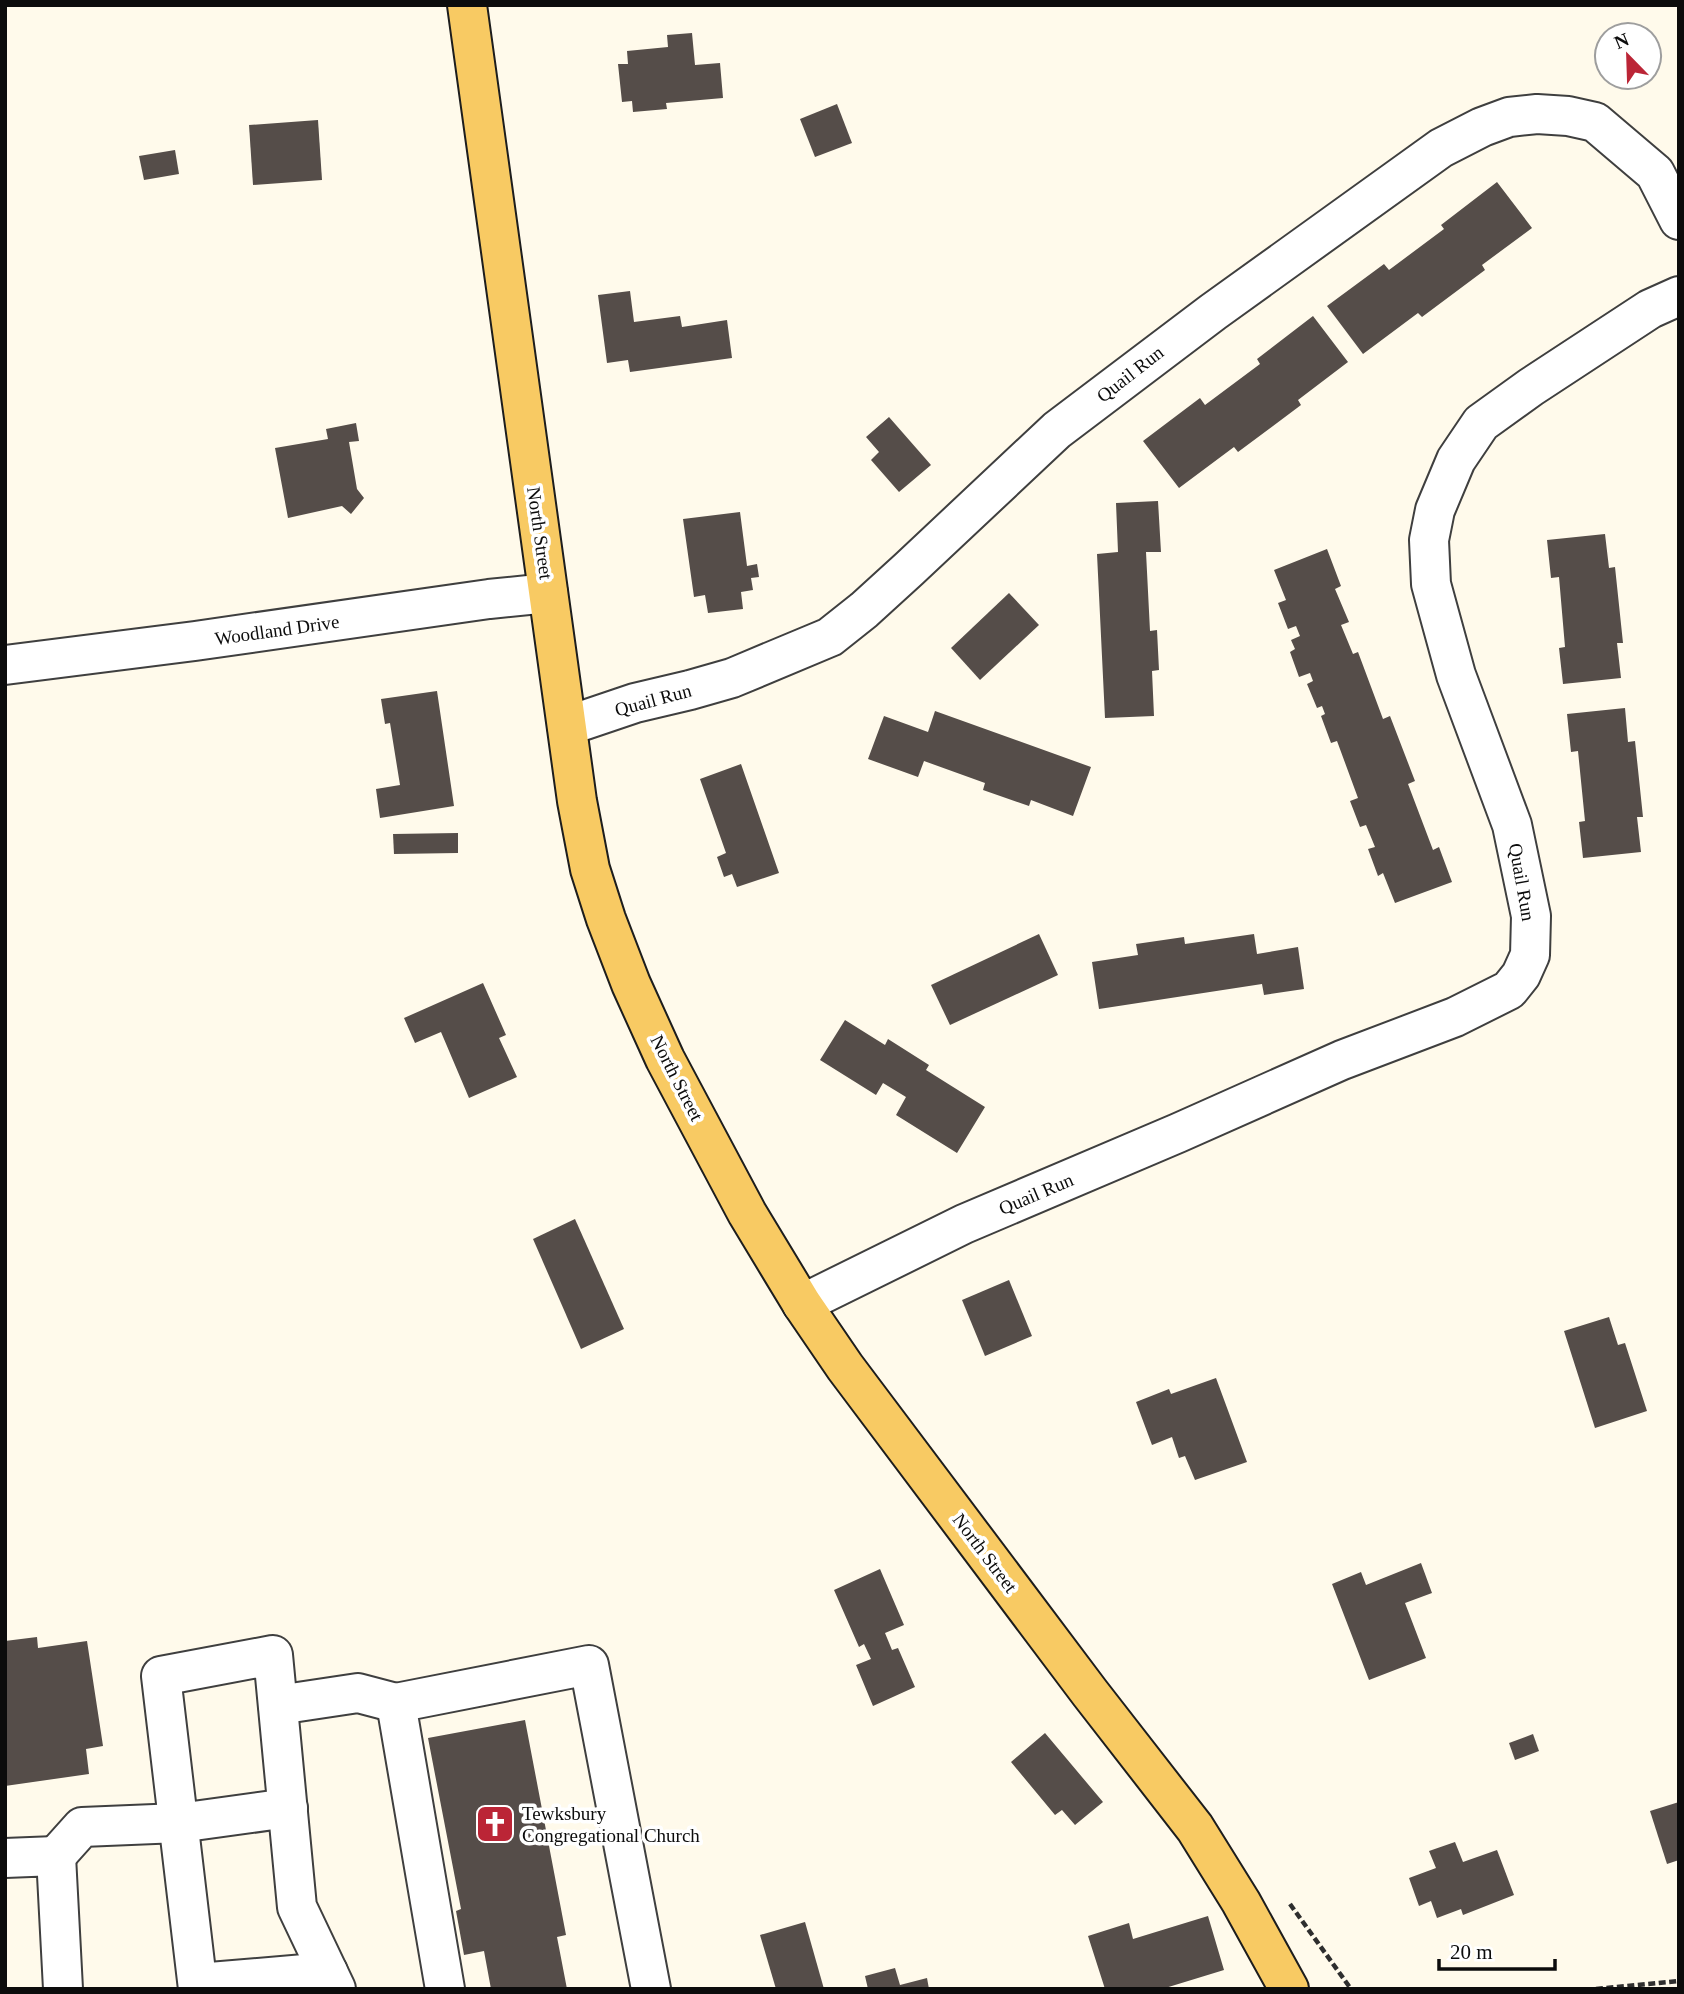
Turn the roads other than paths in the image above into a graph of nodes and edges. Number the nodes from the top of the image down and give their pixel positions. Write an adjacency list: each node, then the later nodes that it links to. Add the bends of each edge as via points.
1 (467, 5): 4 (main road, North Street)
2 (1679, 220): 6 (street, Quail Run, via 1655,173 1595,122 1537,114 1509,117 1482,127 1441,148 1057,430 830,637 732,678)
3 (1679, 296): 7 (street, Quail Run, via 1650,309 1481,423 1456,460 1434,510 1429,540 1431,584 1456,675 1512,825 1531,916 1530,955 1509,990 1455,1017 1342,1060 964,1224)
4 (548, 593): 5 (street, Woodland Drive); 6 (main road, North Street)
5 (5, 665)
6 (567, 726): 7 (main road, North Street, via 590,869 631,985 747,1213)
7 (802, 1304): 19 (main road, North Street, via 1195,1828)
8 (396, 1703): 9 (street, via 358,1693); 17 (street); 18 (street, via 589,1665)
9 (278, 1705): 10 (street); 11 (street, via 272,1654 161,1676)
10 (288, 1808): 11 (street); 14 (street, via 297,1907)
11 (179, 1823): 12 (street, via 82,1827); 15 (street)
12 (56, 1856): 13 (street); 16 (street)
13 (5, 1858)
14 (332, 1980): 15 (street)
15 (198, 1986)
16 (62, 1989)
17 (445, 1989)
18 (651, 1989)
19 (1289, 1989)

